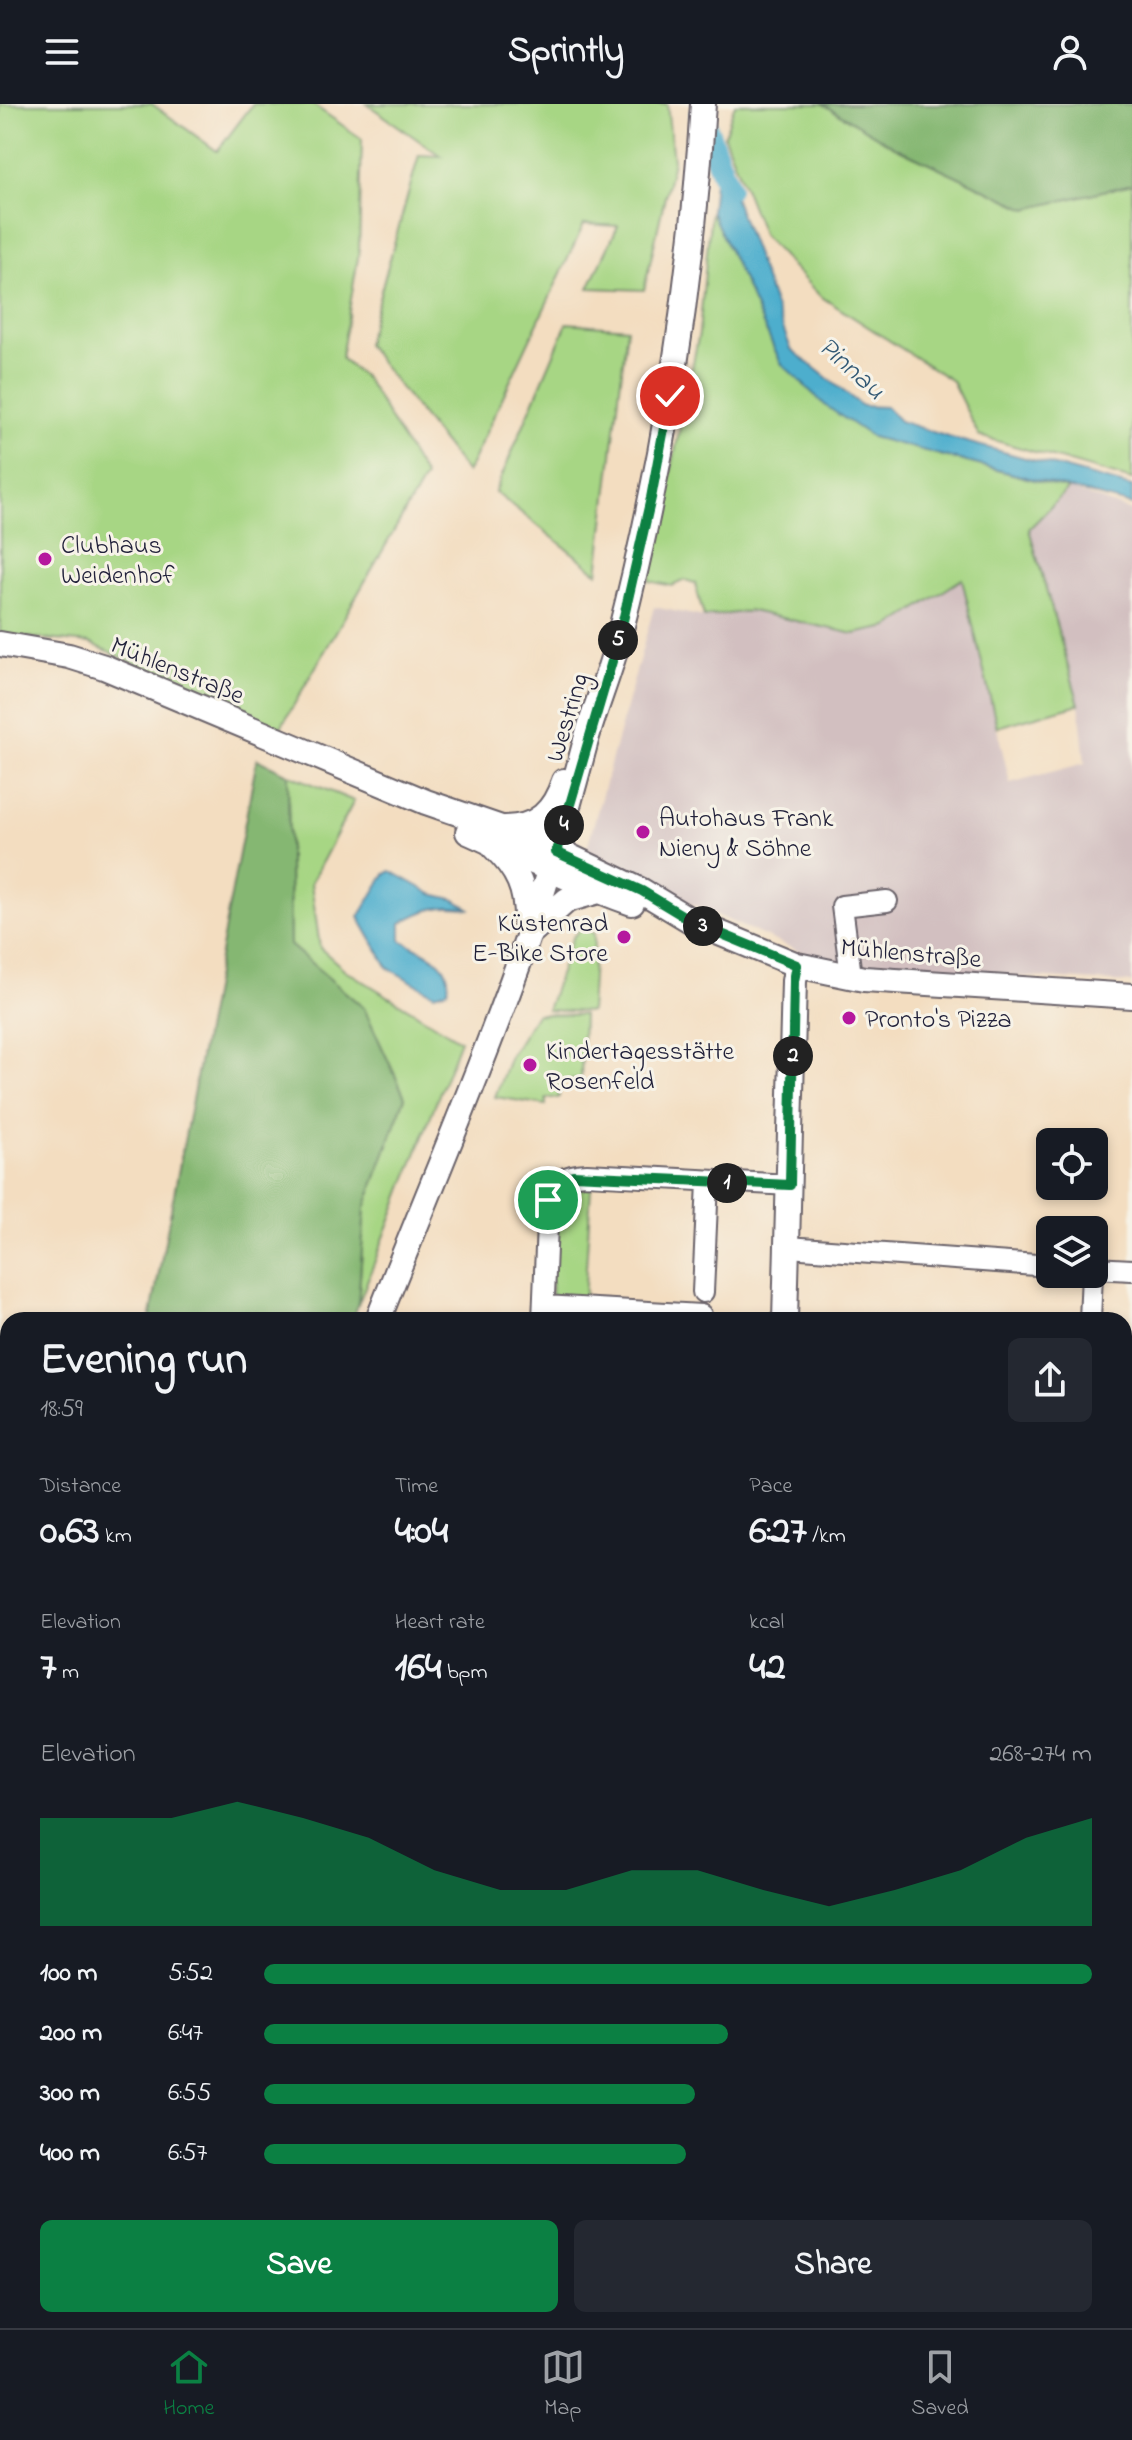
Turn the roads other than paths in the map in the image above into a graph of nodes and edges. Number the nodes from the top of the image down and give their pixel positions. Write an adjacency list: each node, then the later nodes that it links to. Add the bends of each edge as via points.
1 (703, 104): 3 (main road, Westring, via 683,307 651,498 608,679)
2 (0, 644): 4 (main road, Mühlenstraße, via 104,667)
3 (587, 736): 4 (main road, via 572,754 553,807 523,828); 5 (main road, Westring)
4 (494, 834): 5 (main road, Mühlenstraße); 9 (main road, via 522,882)
5 (553, 860): 6 (main road, Mühlenstraße); 8 (main road, Mühlenstraße, via 642,891); 9 (main road, Westring)
6 (599, 891): 8 (main road, Mühlenstraße); 9 (main road, via 567,900)
7 (887, 901): 11 (street, via 842,906)
8 (695, 923): 10 (main road, Mühlenstraße)
9 (526, 936): 21 (main road, Westring)
10 (797, 965): 12 (main road, Mühlenstraße, via 864,979); 14 (main road)
11 (850, 968)
12 (1132, 996)
13 (708, 1182): 14 (street); 20 (street); 22 (street, via 587,1174 561,1179 548,1200)
14 (790, 1185): 15 (main road)
15 (788, 1247): 16 (street); 24 (main road)
16 (1036, 1265)
17 (1108, 1269): 18 (street)
18 (1132, 1270)
19 (1091, 1288): 25 (street)
20 (702, 1306): 23 (street)
21 (381, 1312)
22 (543, 1312)
23 (566, 1312)
24 (785, 1312)
25 (1090, 1312)

